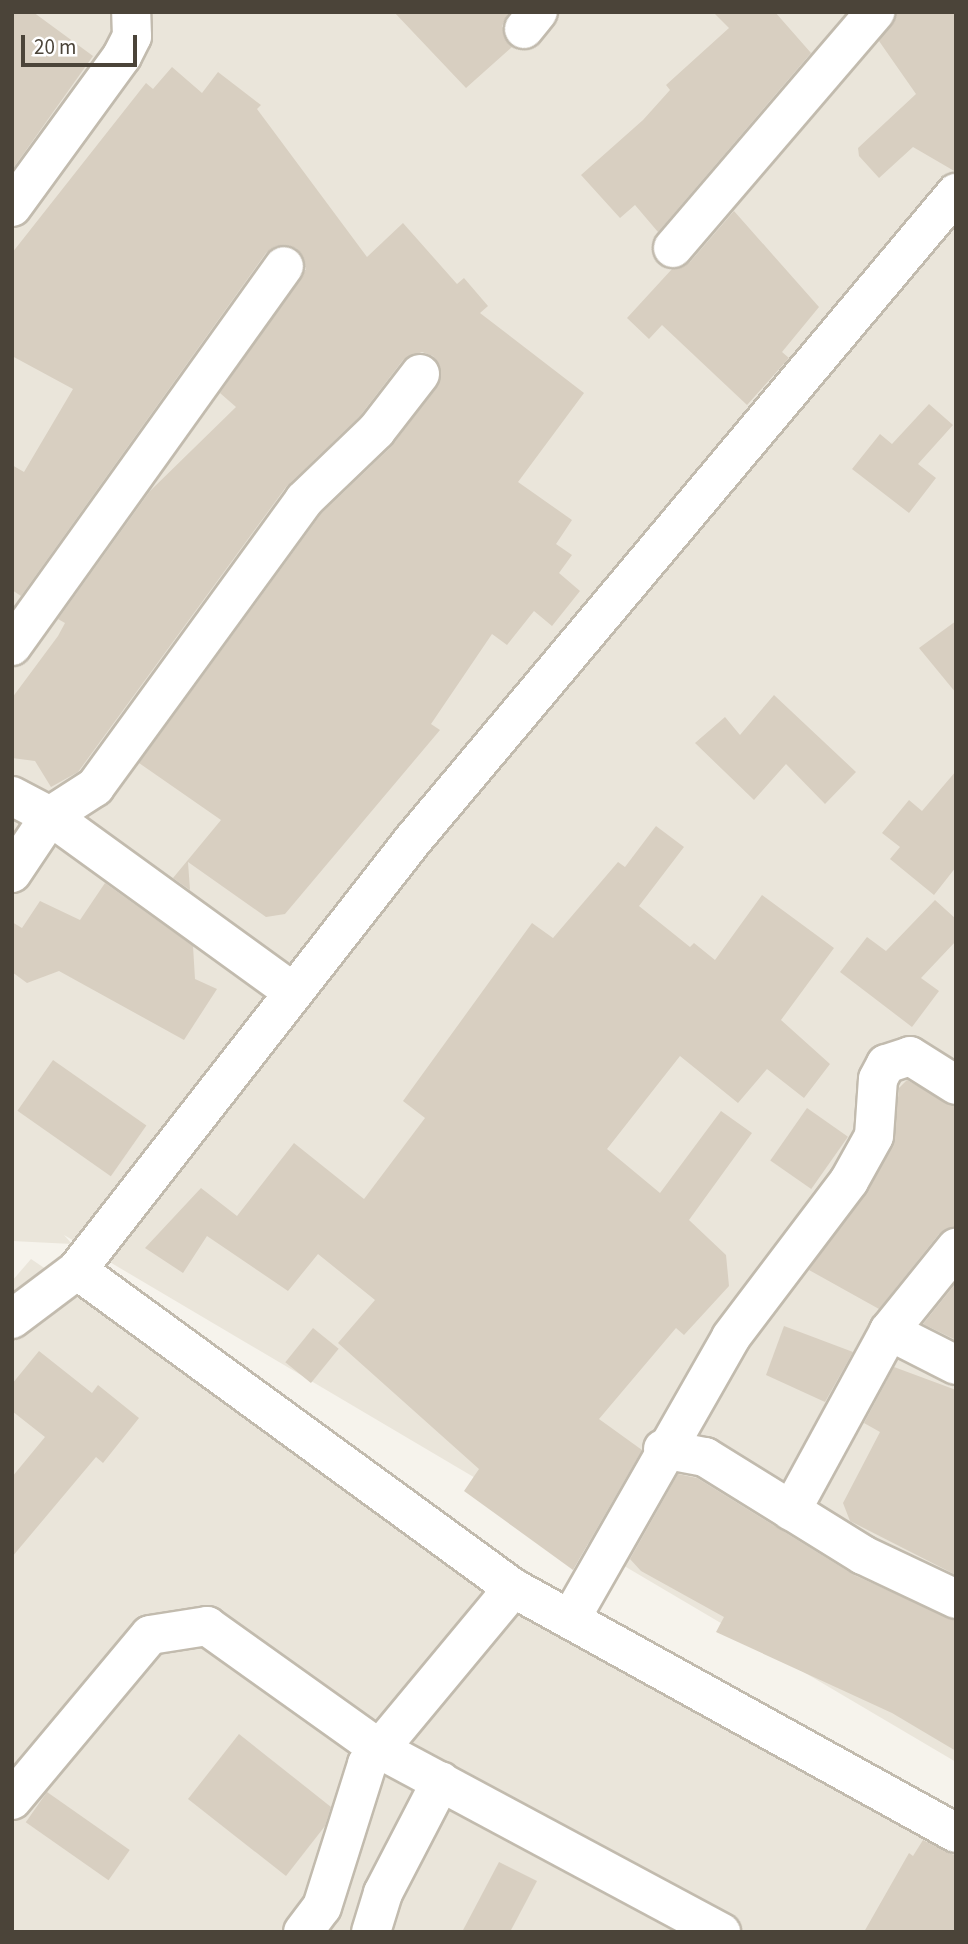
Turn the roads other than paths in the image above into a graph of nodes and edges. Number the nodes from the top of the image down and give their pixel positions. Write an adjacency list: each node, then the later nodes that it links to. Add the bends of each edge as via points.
1 (131, 12): 4 (street, via 132,36 122,56)
2 (875, 12): 5 (street)
3 (956, 193): 12 (street)
4 (12, 207)
5 (673, 248)
6 (284, 267): 8 (street)
7 (420, 374): 10 (street, via 376,431 304,500 94,787)
8 (17, 632)
9 (12, 796): 10 (street)
10 (50, 816): 11 (street); 12 (street)
11 (12, 873)
12 (292, 991): 15 (street)
13 (956, 1085): 19 (street, via 910,1056 886,1064 877,1079 874,1136 849,1181 731,1337)
14 (956, 1248): 17 (street)
15 (77, 1270): 16 (street); 21 (street)
16 (19, 1305)
17 (889, 1331): 18 (street); 20 (street)
18 (956, 1365)
19 (663, 1449): 20 (street, via 705,1457); 23 (street)
20 (791, 1511): 22 (street, via 863,1555)
21 (513, 1588): 23 (street); 24 (street)
22 (956, 1599)
23 (571, 1618): 27 (street)
24 (381, 1750): 25 (street); 26 (street, via 207,1626 150,1635); 28 (street, via 356,1790 326,1897)
25 (441, 1781): 29 (street, via 383,1893); 30 (street)
26 (12, 1800)
27 (956, 1833)
28 (303, 1932)
29 (371, 1932)
30 (721, 1932)

